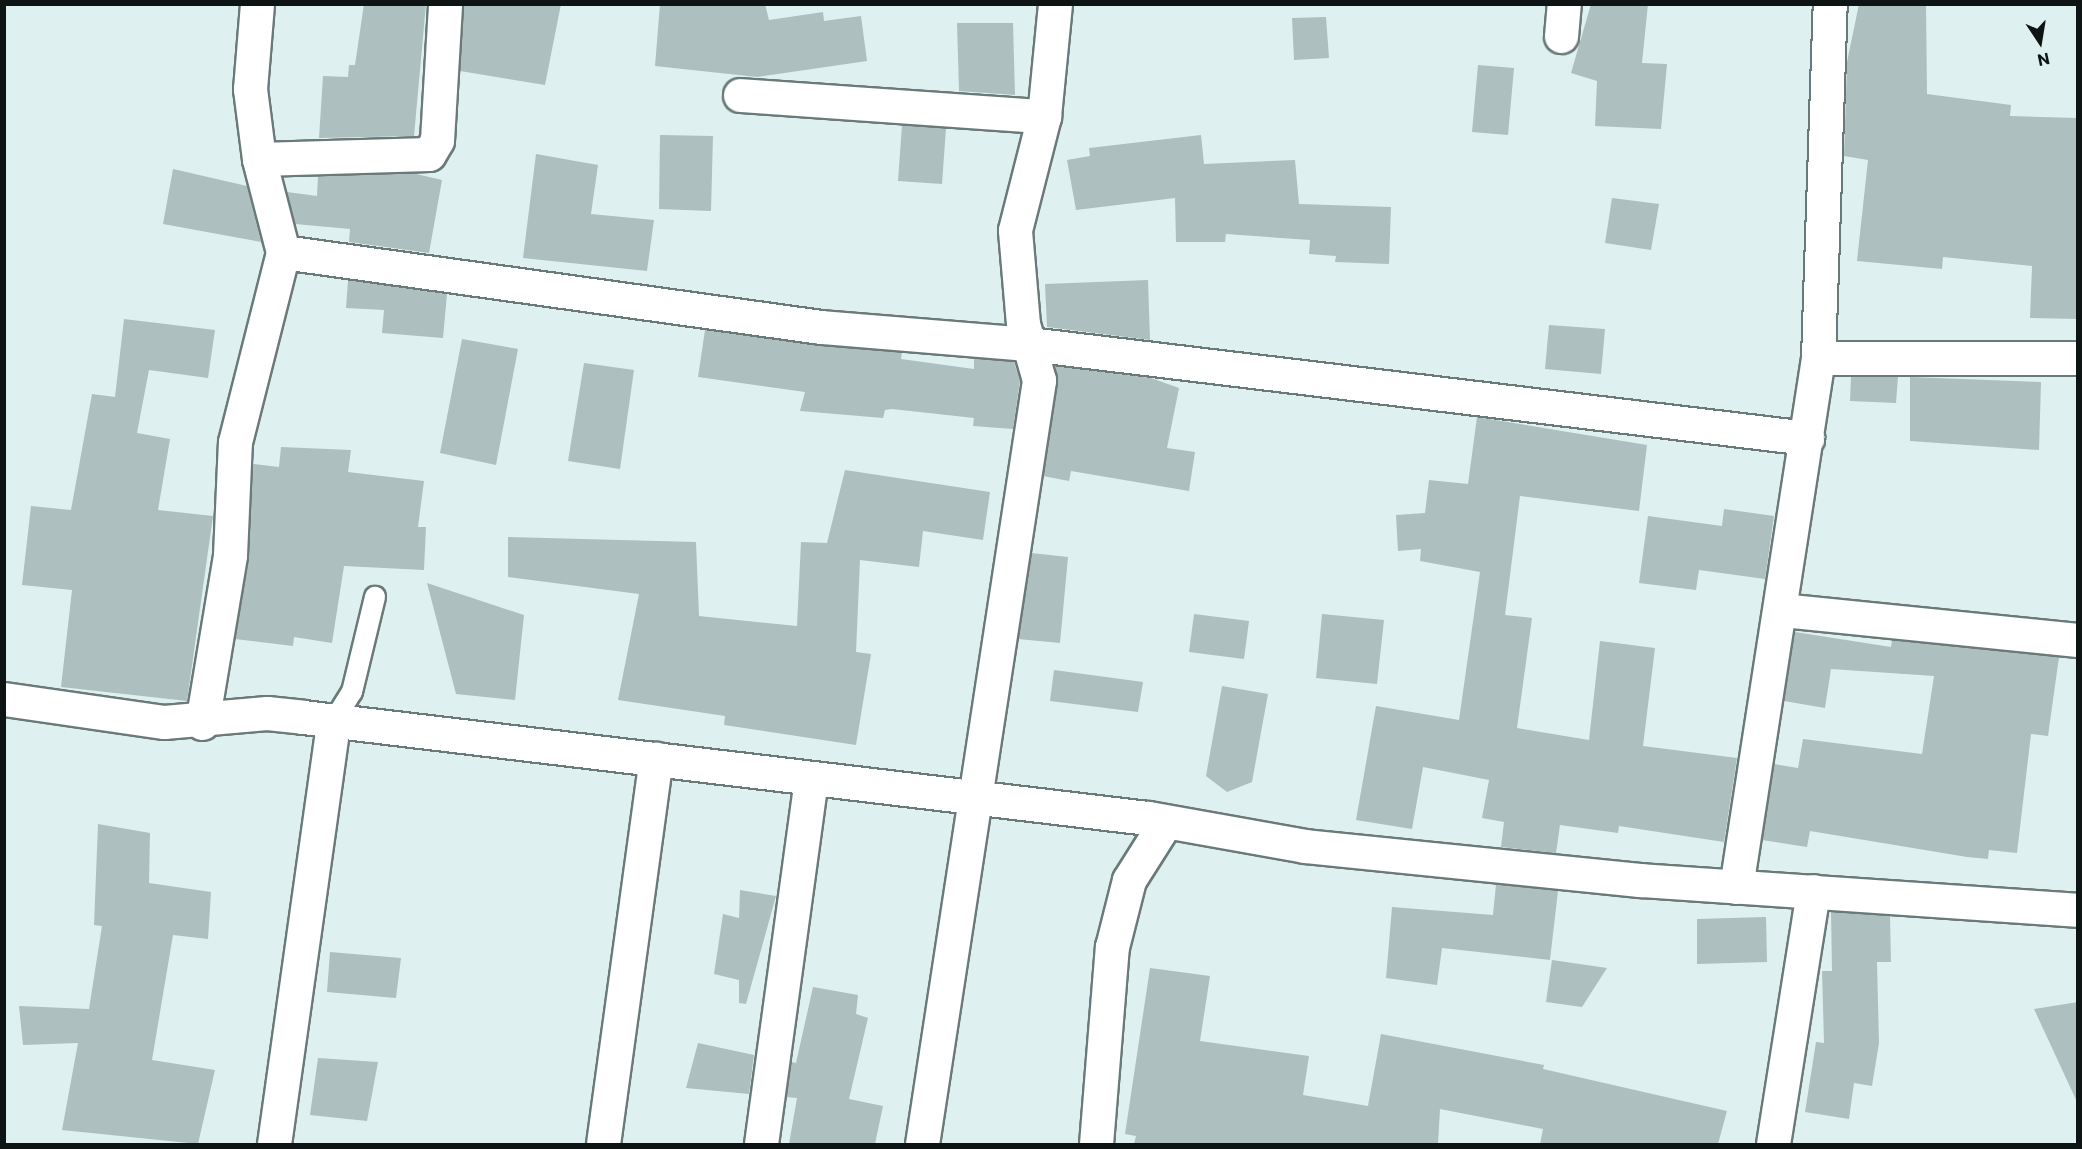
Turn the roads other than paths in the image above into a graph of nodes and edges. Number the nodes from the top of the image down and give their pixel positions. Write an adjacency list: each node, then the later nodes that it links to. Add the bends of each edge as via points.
1 (257, 4): 7 (street, via 250,89)
2 (445, 4): 7 (street, via 437,140 429,154)
3 (1055, 4): 6 (street)
4 (1830, 4): 10 (street)
5 (740, 95): 6 (street)
6 (1044, 116): 9 (street, via 1015,230)
7 (259, 159): 8 (street)
8 (283, 252): 9 (street, via 821,327); 18 (street, via 235,442 230,555)
9 (1029, 344): 12 (street); 21 (street, via 1040,380)
10 (1818, 358): 11 (street); 12 (street)
11 (2078, 358)
12 (1806, 438): 14 (street)
13 (375, 597): 17 (lane, via 352,692)
14 (1782, 610): 15 (street); 23 (street)
15 (2078, 640)
16 (4, 699): 18 (street, via 93,714)
17 (333, 722): 18 (street, via 267,713); 19 (street); 26 (street)
18 (202, 723)
19 (656, 759): 20 (street); 27 (street)
20 (811, 781): 21 (street); 28 (street)
21 (971, 796): 22 (street); 29 (street)
22 (1165, 823): 23 (street, via 1305,846); 30 (street, via 1129,880 1112,947)
23 (1737, 887): 24 (street)
24 (1813, 891): 25 (street); 31 (street)
25 (2078, 910)
26 (274, 1144)
27 (603, 1144)
28 (761, 1144)
29 (921, 1144)
30 (1096, 1144)
31 (1773, 1144)

